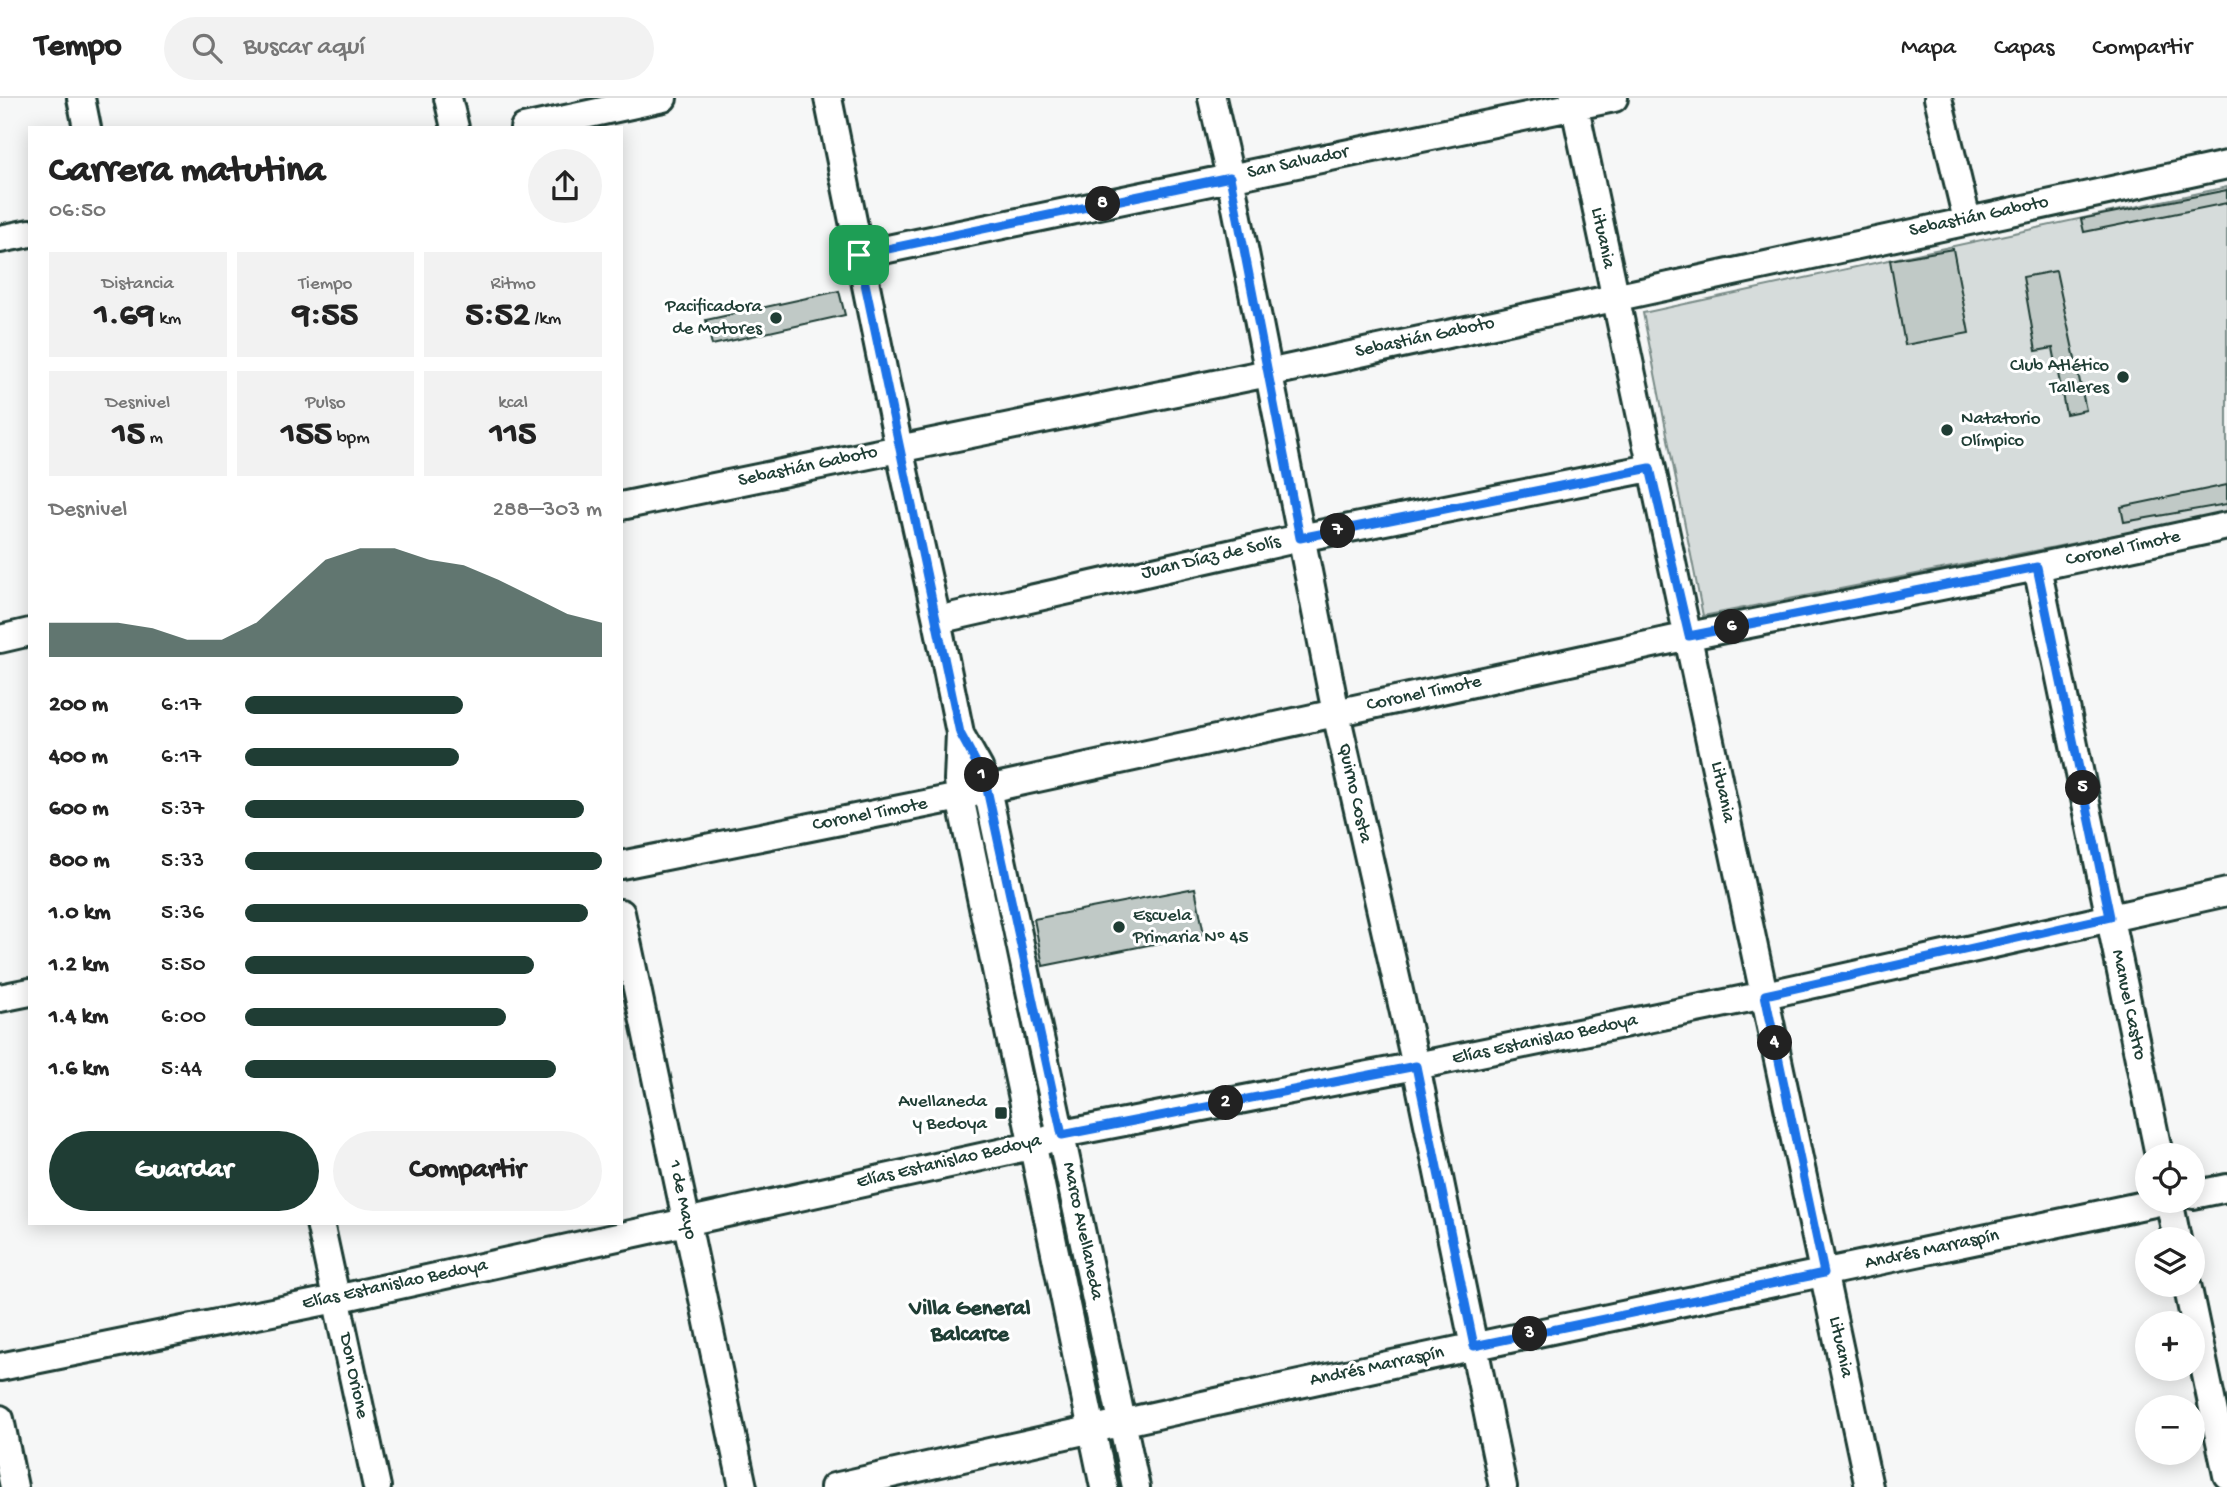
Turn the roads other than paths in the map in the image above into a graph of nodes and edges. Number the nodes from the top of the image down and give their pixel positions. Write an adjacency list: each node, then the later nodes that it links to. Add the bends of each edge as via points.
1 (80, 98): 9 (street)
2 (449, 98): 10 (street)
3 (663, 98): 11 (street)
4 (828, 98): 17 (street, Marco Avellaneda)
5 (1212, 98): 13 (street, Quirno Costa)
6 (1614, 98): 8 (street, San Salvador)
7 (1938, 98): 14 (street)
8 (1574, 102): 13 (street, San Salvador); 18 (street, Lituania)
9 (87, 126)
10 (455, 126)
11 (533, 126)
12 (2227, 165): 14 (street, Sebastián Gaboto)
13 (1230, 177): 17 (street, San Salvador); 19 (street, Quirno Costa)
14 (1967, 220): 18 (street, Sebastián Gaboto)
15 (28, 233): 16 (street)
16 (0, 239)
17 (859, 255): 20 (street, Marco Avellaneda)
18 (1614, 296): 19 (street, Sebastián Gaboto); 21 (street, Lituania)
19 (1268, 373): 20 (street, Sebastián Gaboto); 24 (street, Quirno Costa)
20 (899, 448): 22 (street, Sebastián Gaboto); 26 (street, Marco Avellaneda)
21 (1650, 468): 24 (street, Juan Díaz de Solís); 28 (street, Lituania)
22 (623, 506)
23 (2227, 526): 25 (street, Coronel Timote)
24 (1300, 538): 26 (street, Juan Díaz de Solís); 30 (street, Quirno Costa)
25 (2037, 567): 28 (street, Coronel Timote); 36 (street, Manuel Castro)
26 (937, 620): 31 (street, Marco Avellaneda)
27 (28, 632): 29 (street)
28 (1689, 636): 30 (street, Coronel Timote); 39 (street, Lituania)
29 (0, 639)
30 (1336, 713): 32 (street, Coronel Timote); 41 (street, Quirno Costa)
31 (960, 733): 32 (street, Marco Avellaneda); 33 (street, Marco Avellaneda)
32 (987, 789): 33 (street, Coronel Timote); 42 (street, Marco Avellaneda)
33 (960, 797): 34 (street, Coronel Timote); 44 (street, Marco Avellaneda)
34 (623, 865)
35 (2227, 892): 36 (street, Elías Estanislao Bedoya)
36 (2110, 917): 39 (street, Elías Estanislao Bedoya); 43 (street, Manuel Castro)
37 (623, 923): 48 (street, 1 de Mayo)
38 (28, 992): 40 (street)
39 (1765, 995): 41 (street, Elías Estanislao Bedoya); 50 (street, Lituania)
40 (0, 998)
41 (1416, 1066): 42 (street, Elías Estanislao Bedoya); 53 (street, Quirno Costa)
42 (1062, 1135): 44 (street, Elías Estanislao Bedoya); 56 (street, Marco Avellaneda)
43 (2157, 1143)
44 (1031, 1146): 48 (street, Elías Estanislao Bedoya); 57 (street, Marco Avellaneda)
45 (2227, 1188): 46 (street)
46 (2205, 1193)
47 (2135, 1207): 50 (street, Andrés Marraspín)
48 (687, 1222): 52 (street, Elías Estanislao Bedoya); 61 (street, 1 de Mayo)
49 (320, 1225): 52 (street, Don Orione)
50 (1824, 1273): 53 (street, Andrés Marraspín); 66 (street, Lituania)
51 (2190, 1297): 58 (street)
52 (335, 1299): 54 (street, Elías Estanislao Bedoya); 60 (street, Don Orione)
53 (1474, 1346): 56 (street, Andrés Marraspín); 65 (street, Quirno Costa)
54 (0, 1367)
55 (0, 1419): 59 (street)
56 (1123, 1422): 57 (street, Andrés Marraspín); 64 (street, Marco Avellaneda)
57 (1092, 1428): 62 (street, Andrés Marraspín); 63 (street, Marco Avellaneda)
58 (2227, 1475)
59 (14, 1487)
60 (377, 1487)
61 (743, 1487)
62 (834, 1487)
63 (1104, 1487)
64 (1136, 1487)
65 (1503, 1487)
66 (1868, 1487)

